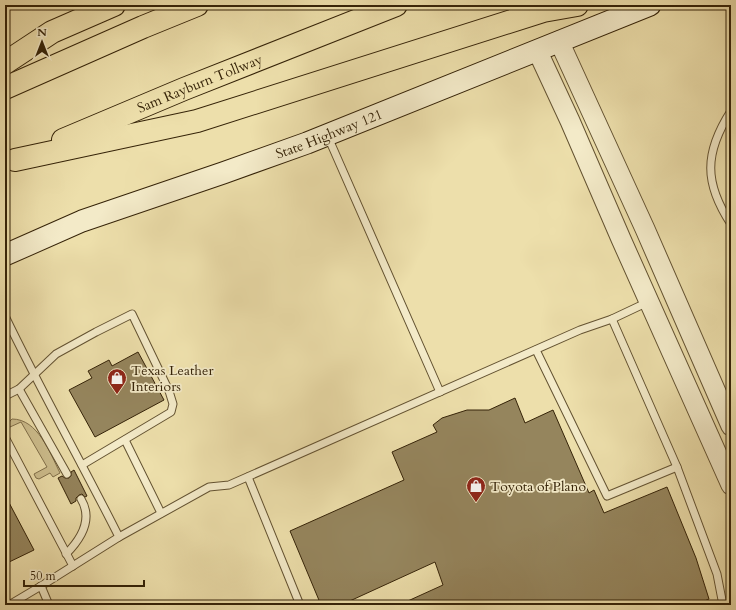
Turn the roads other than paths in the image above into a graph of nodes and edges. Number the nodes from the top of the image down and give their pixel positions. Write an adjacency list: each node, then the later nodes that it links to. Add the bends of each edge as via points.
1 (114, 5): 8 (highway, via 52,32)
2 (197, 5): 9 (highway)
3 (396, 5): 14 (highway, Sam Rayburn Tollway, via 184,89)
4 (577, 5): 14 (highway, via 543,11 198,121)
5 (650, 5): 6 (main road, State Highway 121)
6 (559, 41): 7 (main road, State Highway 121); 11 (street)
7 (537, 50): 12 (street); 13 (main road, State Highway 121)
8 (5, 63)
9 (5, 88)
10 (731, 111): 15 (lane, via 722,126 710,170 713,189 720,207)
11 (592, 112): 12 (street); 17 (street)
12 (570, 121): 18 (street)
13 (328, 135): 16 (main road, State Highway 121, via 82,221); 24 (lane)
14 (10, 163)
15 (731, 224)
16 (5, 255)
17 (672, 291): 18 (street); 26 (street)
18 (649, 302): 20 (lane); 32 (street)
19 (5, 316): 22 (lane)
20 (612, 319): 21 (lane); 30 (lane)
21 (536, 350): 24 (lane); 30 (lane, via 607,496)
22 (34, 376): 23 (lane); 28 (lane, via 56,354 132,314 173,404 171,412); 29 (lane)
23 (18, 389): 25 (lane); 31 (lane)
24 (440, 392): 33 (lane)
25 (5, 396)
26 (731, 426)
27 (5, 438): 37 (lane)
28 (125, 440): 29 (lane); 35 (lane)
29 (82, 465): 36 (lane)
30 (677, 467): 43 (lane, via 718,574)
31 (67, 474)
32 (729, 475)
33 (248, 477): 35 (lane, via 229,486 209,487); 42 (lane)
34 (81, 499): 37 (lane, via 87,513 86,521 77,543)
35 (161, 513): 36 (lane)
36 (119, 537): 38 (lane)
37 (66, 554): 38 (lane)
38 (73, 566): 39 (lane)
39 (41, 586): 40 (lane); 41 (lane)
40 (9, 605)
41 (50, 605)
42 (300, 605)
43 (723, 605)

